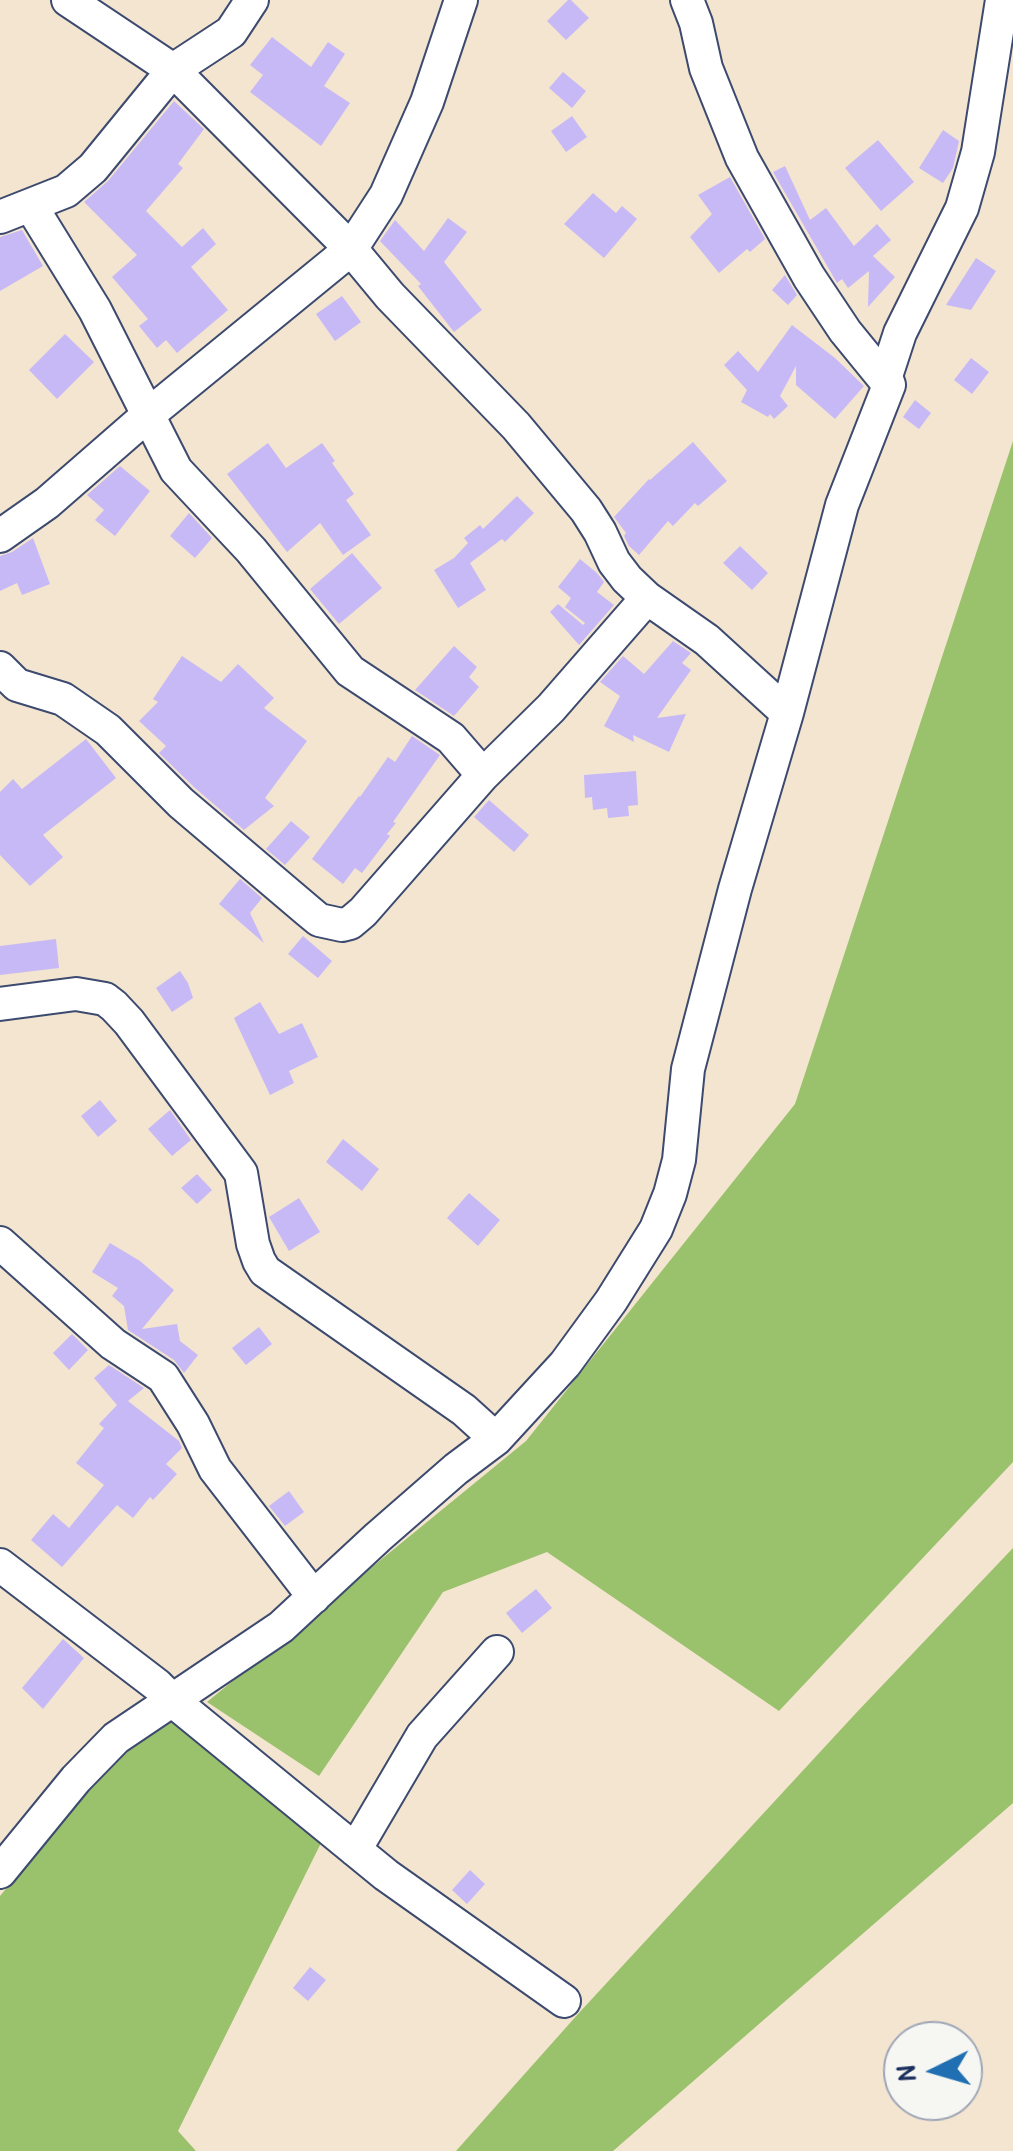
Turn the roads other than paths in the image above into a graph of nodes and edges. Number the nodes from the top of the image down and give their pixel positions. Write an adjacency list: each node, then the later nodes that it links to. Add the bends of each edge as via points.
1 (68, 0): 6 (street)
2 (252, 0): 6 (street, via 231,32)
3 (462, 0): 9 (street, via 386,196)
4 (687, 0): 10 (street, via 742,158 808,276)
5 (1002, 0): 10 (street, via 968,190 900,333)
6 (174, 70): 7 (street, via 93,168 66,192); 9 (street)
7 (31, 206): 8 (street); 11 (street)
8 (0, 217)
9 (351, 249): 11 (street); 13 (street, via 528,440 586,510 627,580)
10 (889, 385): 15 (street, via 842,505)
11 (148, 415): 12 (street); 16 (street, via 176,470 350,671 450,738)
12 (0, 536)
13 (647, 598): 15 (street, via 707,640); 16 (street)
14 (0, 668): 16 (street, via 16,684 64,699 108,730 180,803 319,920 335,925 364,912)
15 (787, 713): 19 (street, via 692,1051 679,1160 656,1230 566,1364)
16 (483, 774)
17 (0, 1004): 19 (street, via 76,994 106,999 241,1173 253,1244 265,1271)
18 (0, 1243): 21 (street, via 113,1344 162,1377 215,1469)
19 (496, 1439): 21 (street)
20 (0, 1565): 23 (street)
21 (314, 1597): 23 (street)
22 (497, 1652): 24 (street, via 422,1736)
23 (172, 1700): 24 (street); 25 (street, via 116,1738)
24 (355, 1850): 26 (street)
25 (0, 1872)
26 (564, 2001)

